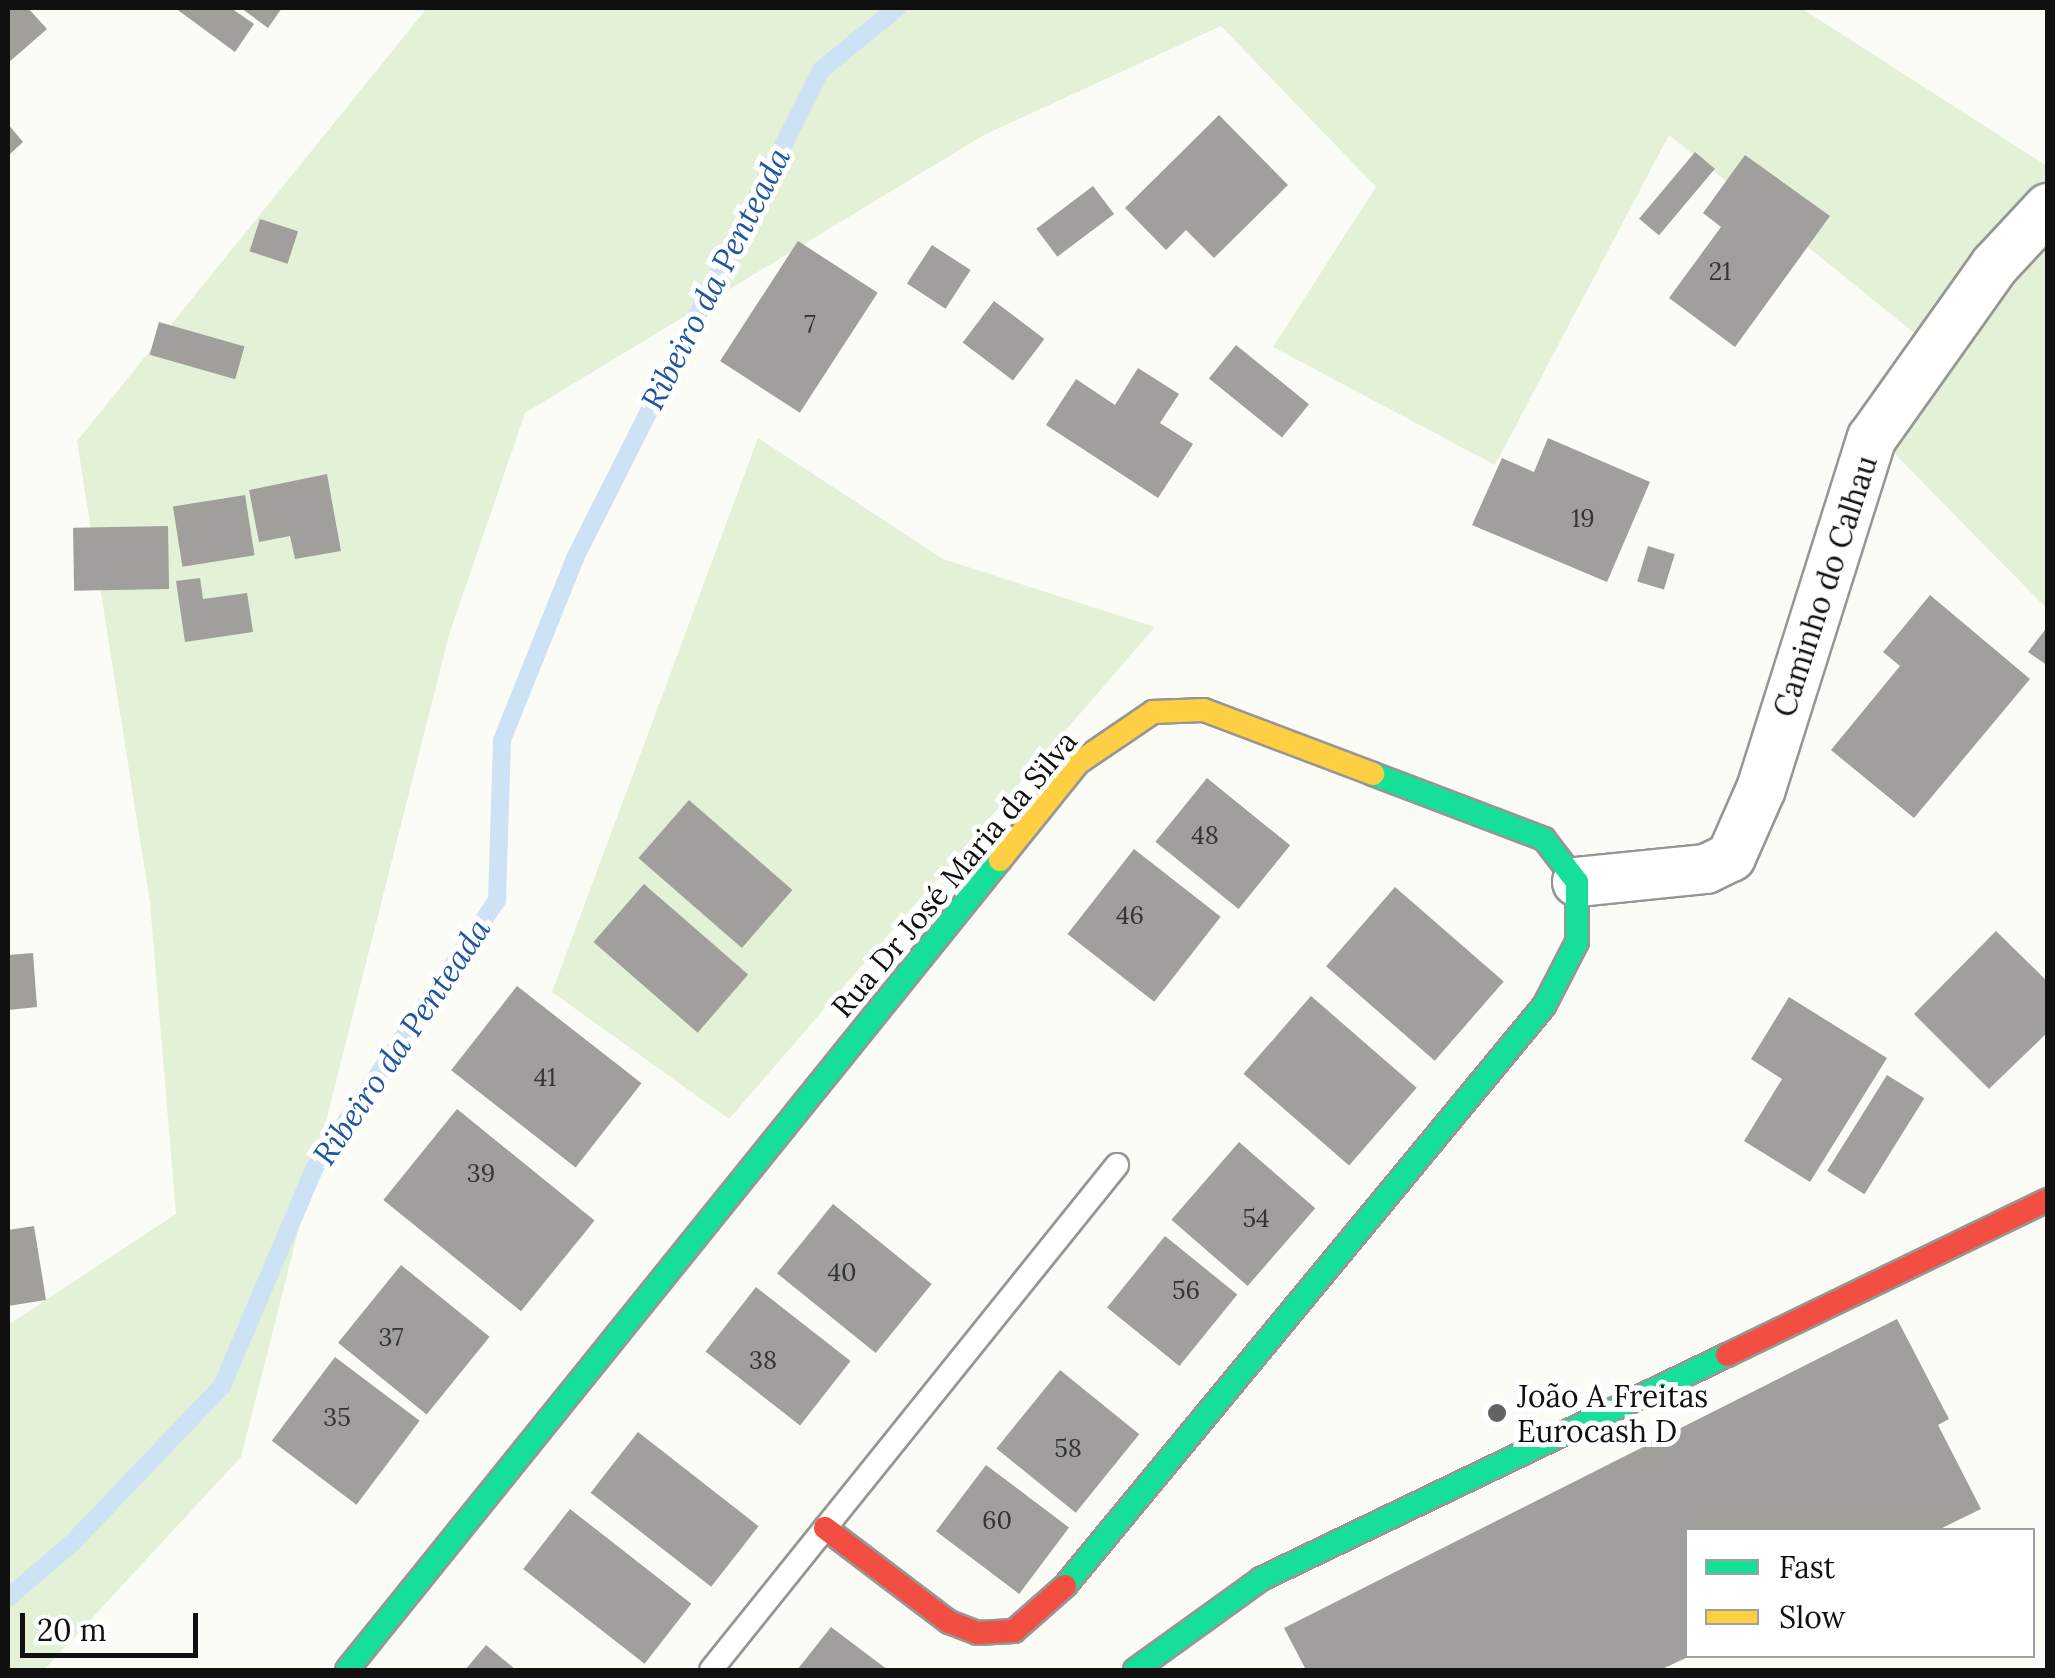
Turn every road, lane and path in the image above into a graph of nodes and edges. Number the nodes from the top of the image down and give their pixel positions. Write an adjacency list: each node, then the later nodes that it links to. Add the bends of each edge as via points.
1 (2048, 208): 2 (street, Caminho do Calhau, via 1995,266 1872,438 1761,789 1731,857 1706,869)
2 (1577, 882): 5 (street, via 1577,942 1544,1006 1043,1614 1014,1630 976,1633 950,1622); 6 (street, Rua Dr José Maria da Silva, via 1544,839 1308,744 1204,710 1153,712 1120,727 1078,763)
3 (1117, 1165): 5 (lane)
4 (2048, 1200): 8 (street, via 1261,1580)
5 (825, 1528): 7 (lane)
6 (347, 1670)
7 (711, 1670)
8 (1135, 1670)

